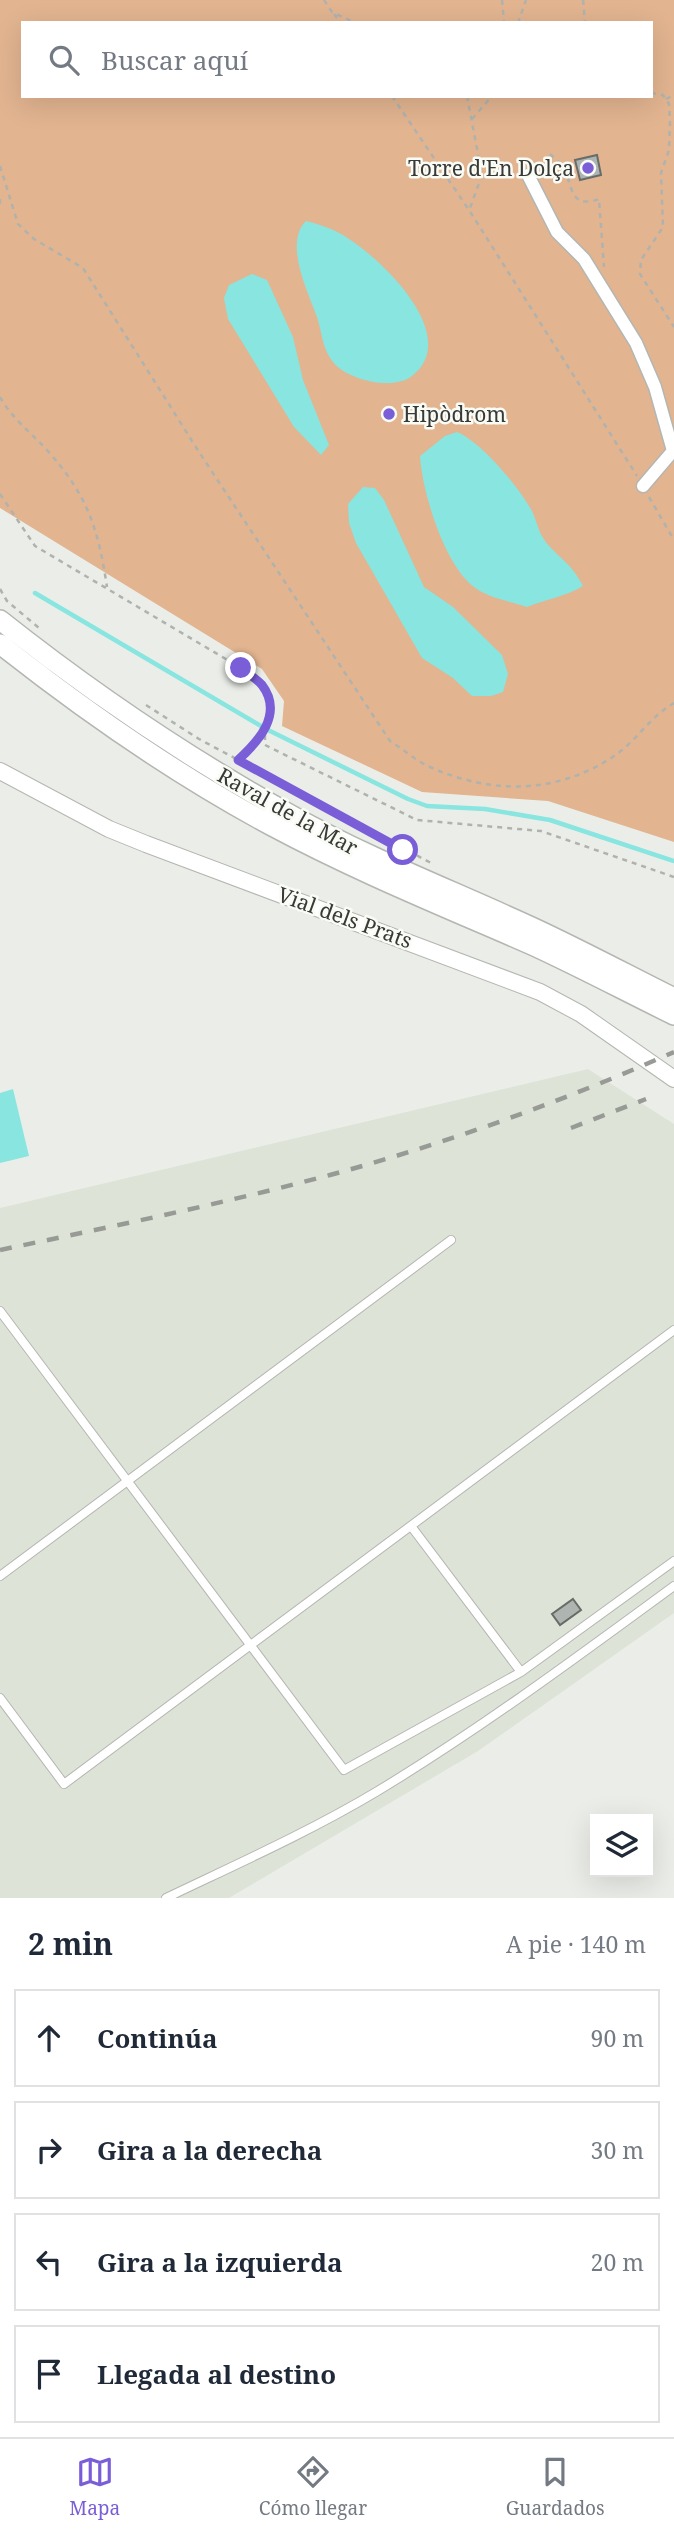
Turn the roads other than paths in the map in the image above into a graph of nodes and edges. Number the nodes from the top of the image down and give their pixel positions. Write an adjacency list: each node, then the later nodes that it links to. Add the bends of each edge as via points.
1 (528, 175): 2 (street, via 557,232 584,259 636,343 655,387 673,451)
2 (643, 486)
3 (0, 620): 6 (street, Raval de la Mar, via 86,688 292,816)
4 (0, 644): 7 (street, Raval de la Mar, via 76,705 272,826)
5 (1, 772): 8 (street, Vial dels Prats, via 109,829 540,992 581,1014)
6 (674, 998)
7 (674, 1015)
8 (674, 1079)
9 (451, 1240): 12 (lane)
10 (0, 1311): 12 (lane)
11 (674, 1330): 13 (lane)
12 (127, 1481): 15 (lane); 17 (lane)
13 (411, 1526): 17 (lane); 18 (lane)
14 (674, 1561): 18 (lane)
15 (0, 1576)
16 (674, 1586): 20 (lane, via 559,1671 376,1791 294,1838)
17 (251, 1645): 18 (lane, via 344,1770); 19 (lane, via 64,1784)
18 (521, 1672)
19 (0, 1698)
20 (166, 1898)

